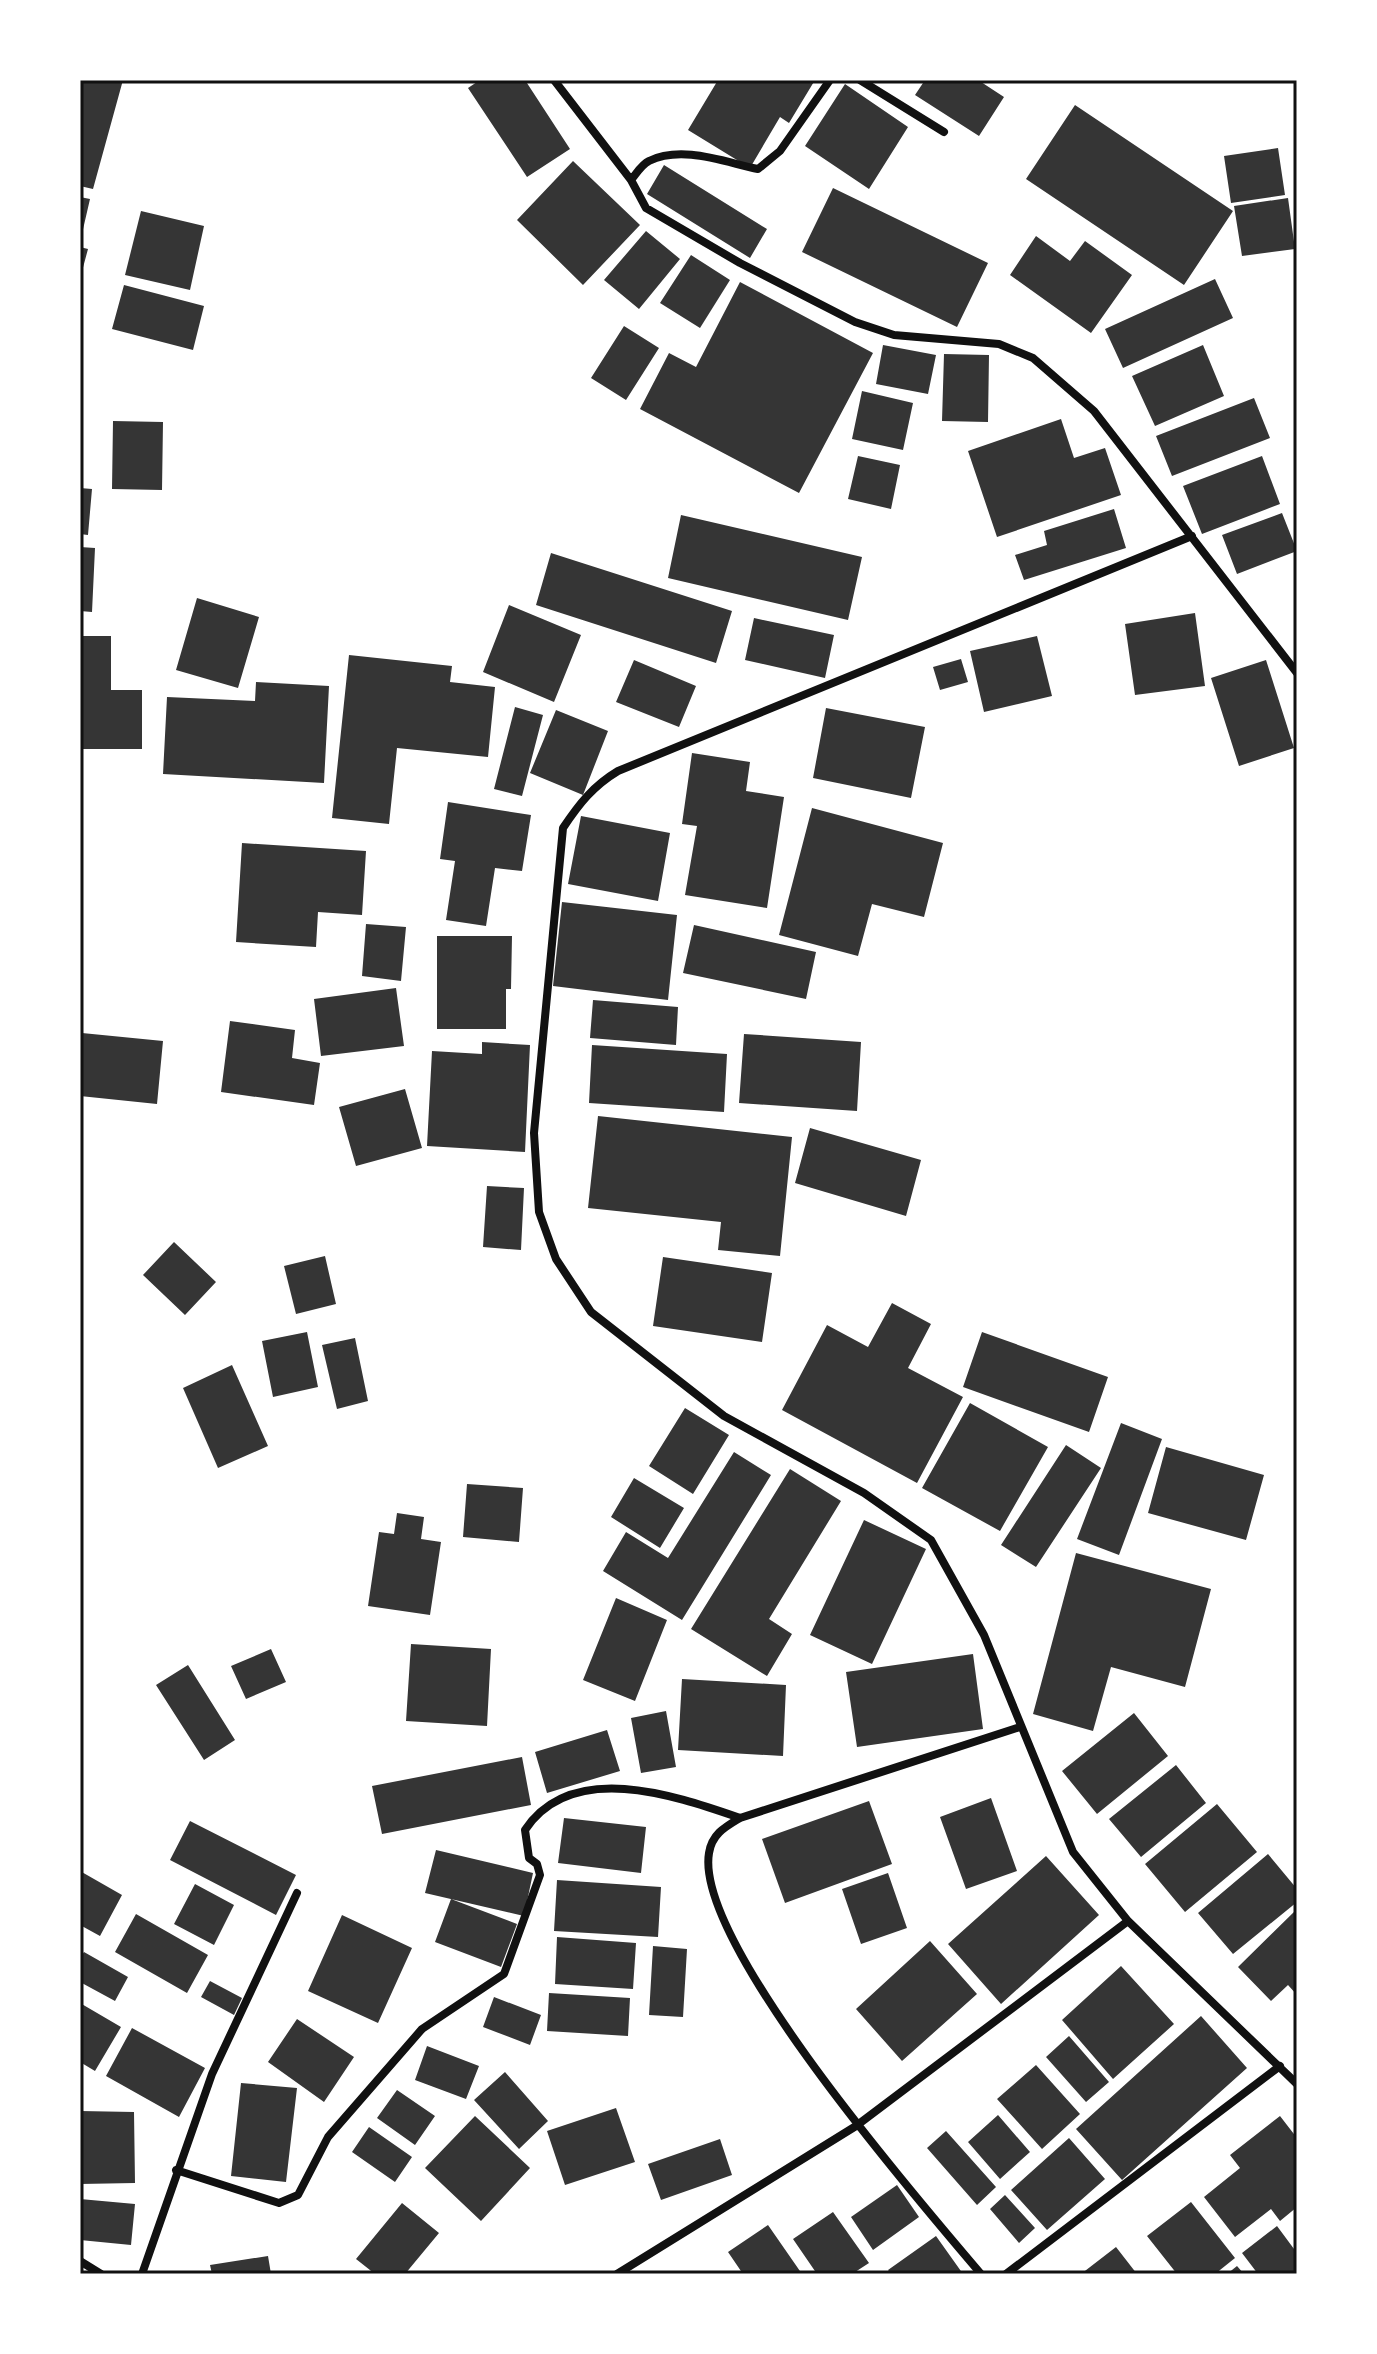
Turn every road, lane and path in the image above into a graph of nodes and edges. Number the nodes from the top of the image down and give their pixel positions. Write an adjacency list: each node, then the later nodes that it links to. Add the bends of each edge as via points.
1 (554, 80): 5 (street)
2 (830, 80): 5 (street, via 780,151 758,169 696,155 675,156 647,162)
3 (860, 80): 4 (street)
4 (944, 132)
5 (631, 180): 6 (street, via 646,208 855,322 894,335 999,344 1033,358 1094,411)
6 (1192, 536): 7 (street); 8 (street, via 618,771 598,783 563,828 534,1133 539,1212 556,1259 591,1312 724,1416 864,1493 931,1540 984,1635)
7 (1297, 673)
8 (1020, 1727): 9 (street); 11 (street, via 1073,1852)
9 (740, 1818): 14 (street, via 713,1838 709,1853 730,1939); 15 (street, via 677,1796 610,1787 554,1802 535,1814 525,1830 529,1858 540,1875 504,1974 422,2029 328,2137 298,2195 279,2203)
10 (297, 1893): 15 (street, via 212,2074)
11 (1128, 1921): 12 (street); 14 (street)
12 (1280, 2066): 13 (street); 21 (street)
13 (1297, 2084)
14 (856, 2126): 19 (street); 20 (street)
15 (176, 2170): 18 (street)
16 (80, 2261): 17 (street)
17 (101, 2274)
18 (142, 2274)
19 (617, 2274)
20 (981, 2274)
21 (1006, 2274)

